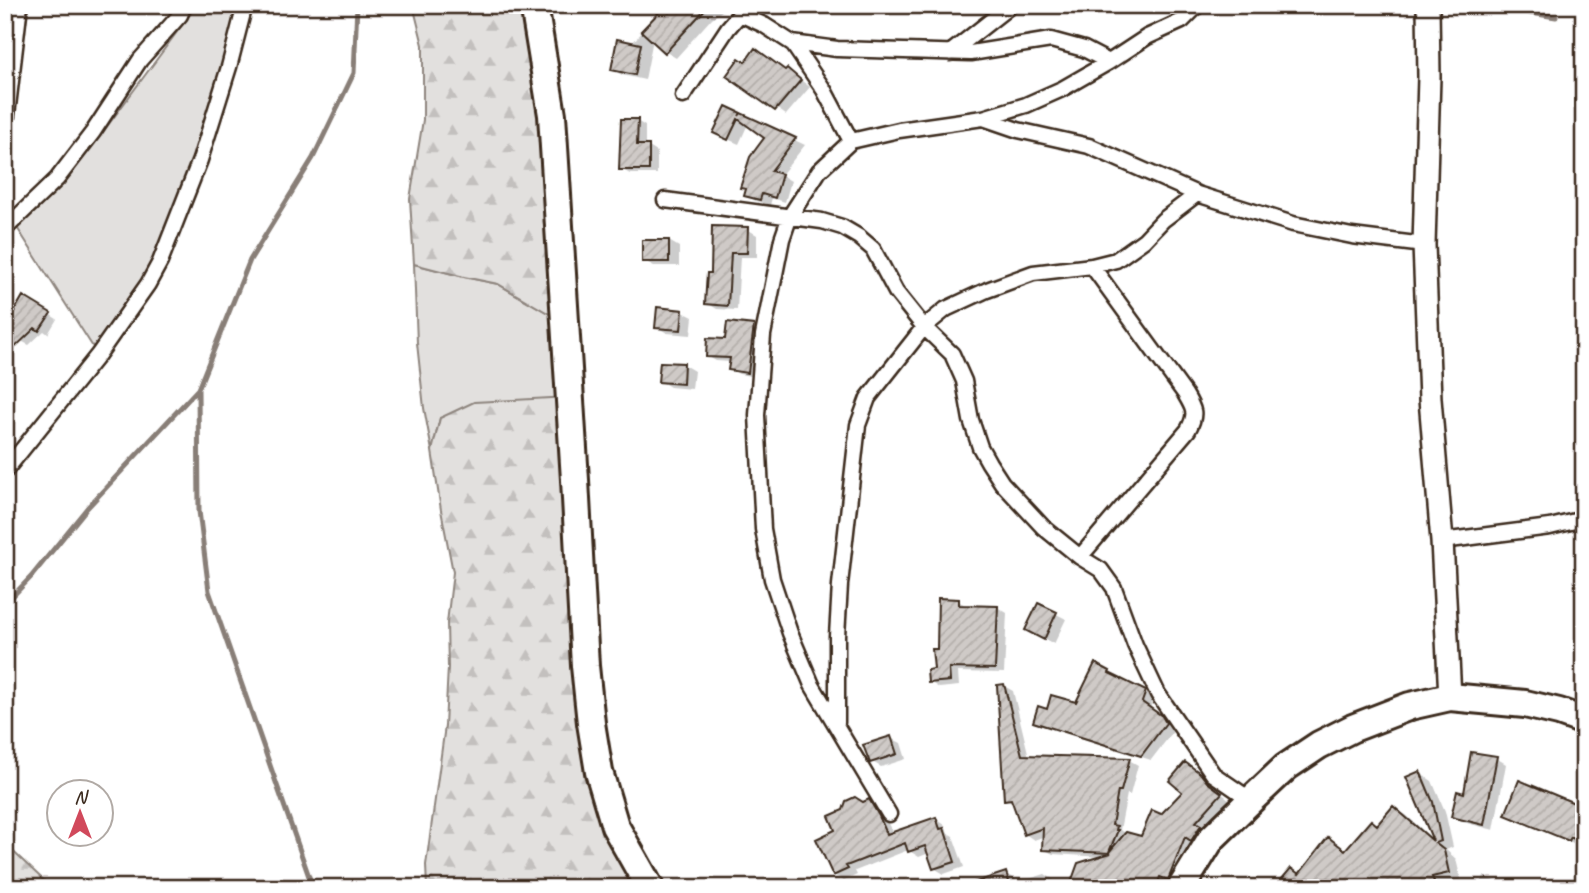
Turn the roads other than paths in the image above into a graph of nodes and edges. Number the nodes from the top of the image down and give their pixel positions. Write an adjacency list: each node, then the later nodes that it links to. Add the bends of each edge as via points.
1 (20, 5): 14 (street)
2 (184, 5): 19 (street, via 57,179)
3 (246, 5): 23 (street, via 200,160 160,262 98,355)
4 (534, 5): 32 (highway, via 552,115 591,723 615,826)
5 (1011, 5): 10 (street)
6 (1198, 5): 11 (street, via 1182,21)
7 (1428, 5): 20 (street)
8 (741, 10): 9 (street); 12 (street)
9 (792, 43): 10 (street); 15 (street)
10 (950, 53): 11 (street, via 1051,40)
11 (1109, 62): 13 (street, via 1026,105)
12 (683, 96)
13 (983, 118): 15 (street); 16 (street, via 1090,146)
14 (5, 132)
15 (851, 141): 18 (street, via 820,171)
16 (1197, 194): 20 (street, via 1293,223); 21 (street, via 1116,260)
17 (665, 200): 18 (street)
18 (790, 216): 22 (street, via 842,227 859,237 873,249 896,292); 29 (street, via 763,335 758,415 763,529 772,579 790,633 812,685)
19 (5, 229)
20 (1424, 245): 25 (street)
21 (1092, 266): 22 (street, via 1033,273 946,309); 26 (street, via 1185,394 1194,409 1194,421)
22 (924, 327): 26 (street, via 952,354 964,381 980,447 1002,482 1043,527); 29 (street, via 868,398 858,425 840,585)
23 (5, 471)
24 (1584, 517): 25 (street, via 1550,527)
25 (1442, 541): 27 (street)
26 (1080, 557): 30 (street, via 1101,570 1114,588 1158,694 1213,774)
27 (1450, 697): 28 (highway, via 1525,704); 30 (highway, via 1409,706 1319,745 1286,767)
28 (1584, 720)
29 (837, 724): 31 (street)
30 (1251, 800): 33 (highway, via 1211,839)
31 (889, 814)
32 (650, 888)
33 (1181, 888)

